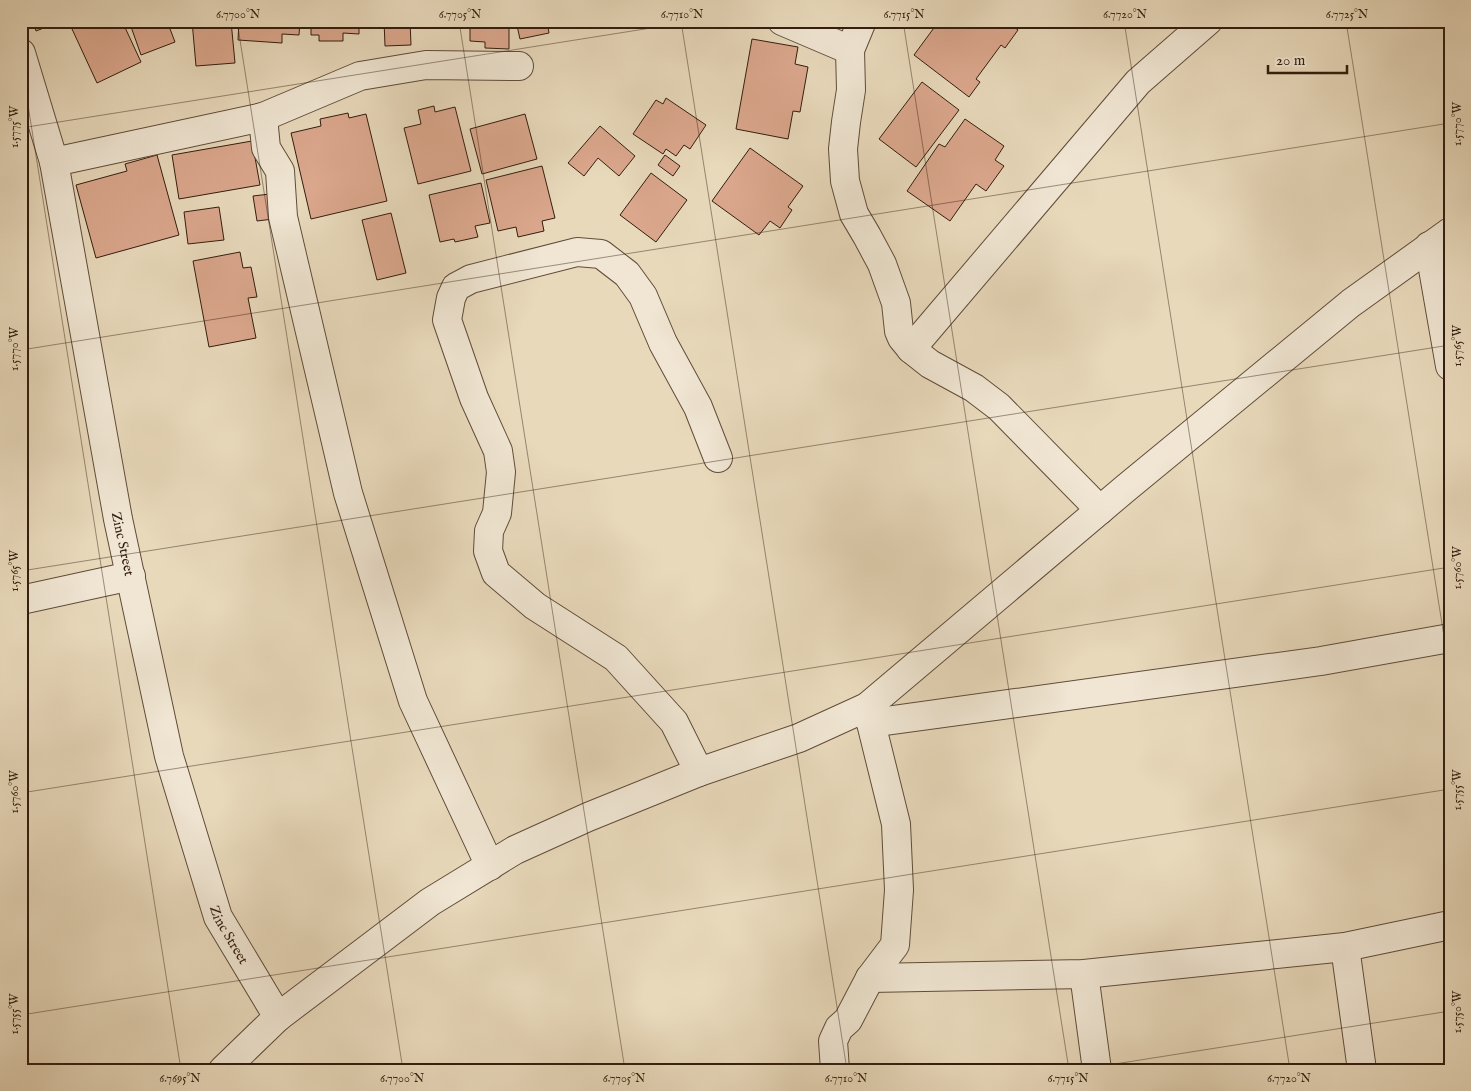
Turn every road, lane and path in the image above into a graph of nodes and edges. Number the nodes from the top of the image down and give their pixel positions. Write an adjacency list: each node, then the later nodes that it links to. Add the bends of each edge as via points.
1 (782, 21): 4 (street)
2 (862, 21): 4 (street)
3 (1208, 21): 10 (street, via 1138,82)
4 (850, 50): 10 (street, via 851,90 843,150 845,181 854,214 882,264 896,303 899,331)
5 (21, 53): 8 (street, Zinc Street)
6 (519, 66): 7 (street, via 426,65 360,76)
7 (264, 117): 8 (street); 19 (street, via 266,148 280,171 283,217 348,493 413,701)
8 (54, 162): 14 (street, Zinc Street)
9 (1439, 239): 11 (street); 13 (street, via 1351,303)
10 (912, 349): 13 (street, via 999,407)
11 (1450, 366)
12 (718, 458): 18 (street, via 698,407 663,344 643,296 627,274 601,254 577,252 471,279 456,287 448,320 474,398 498,451 501,472 497,512 489,531 488,551 496,573 535,606 616,658 674,722)
13 (1100, 510): 17 (street)
14 (131, 576): 15 (street); 24 (street, Zinc Street, via 169,756 218,917)
15 (21, 600)
16 (1450, 638): 17 (street, via 1321,661)
17 (869, 715): 18 (street); 23 (street, via 896,824 900,890 895,944)
18 (699, 772): 19 (street, via 515,850)
19 (490, 866): 24 (street, via 430,902)
20 (1450, 925): 21 (street)
21 (1345, 947): 22 (street); 28 (street)
22 (1084, 974): 23 (street); 27 (street)
23 (870, 978): 26 (street, via 833,1041)
24 (278, 1017): 25 (street)
25 (223, 1070)
26 (835, 1070)
27 (1097, 1070)
28 (1362, 1070)

